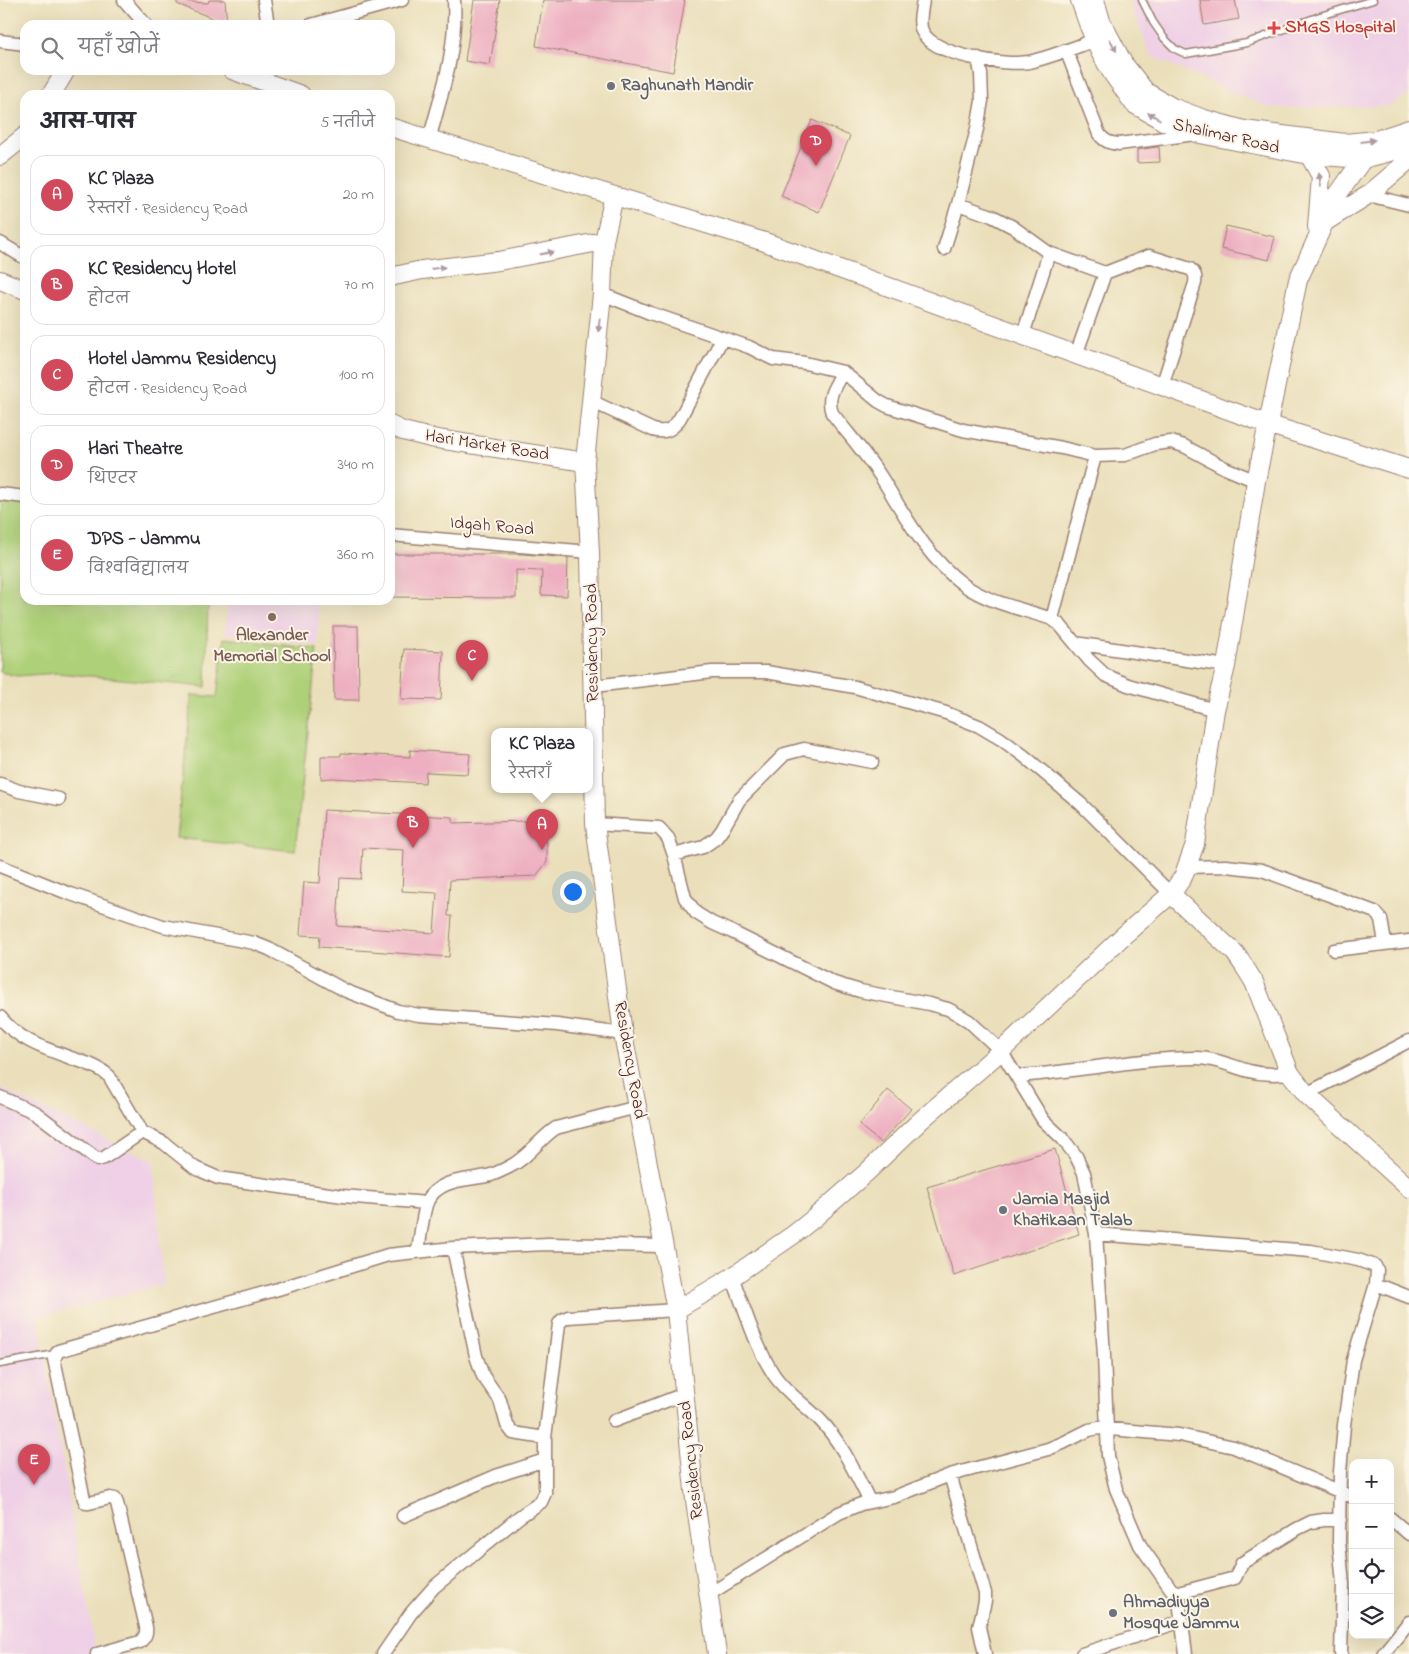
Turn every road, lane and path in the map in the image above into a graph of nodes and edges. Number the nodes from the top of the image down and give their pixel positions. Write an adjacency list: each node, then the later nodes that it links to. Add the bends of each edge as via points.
1 (124, 0): 10 (street)
2 (264, 0): 11 (street)
3 (402, 0): 12 (street)
4 (454, 0): 26 (street, via 452,56)
5 (923, 0): 17 (street, via 921,27 926,37 958,54)
6 (1080, 0): 13 (street, Shalimar Road)
7 (1095, 0): 23 (street, one-way to 23, via 1101,21 1123,63 1146,92 1172,107 1244,130 1345,143 1376,140)
8 (1142, 0): 9 (lane, via 1164,38 1186,54 1247,43)
9 (1373, 0)
10 (142, 20)
11 (267, 20)
12 (329, 20)
13 (1095, 40): 16 (street); 24 (street, Shalimar Road, one-way to 13, via 1165,122 1134,104 1112,74)
14 (0, 41): 15 (street)
15 (20, 43)
16 (1066, 50): 17 (street, via 1029,62); 24 (street, via 1104,140 1119,144)
17 (978, 58): 34 (street, via 982,101)
18 (63, 75): 20 (street)
19 (246, 75): 21 (street)
20 (54, 90)
21 (287, 90)
22 (395, 129): 26 (street)
23 (1409, 129)
24 (1200, 134): 28 (street, Shalimar Road)
25 (20, 140): 29 (street)
26 (430, 140): 33 (street)
27 (1409, 147): 30 (street, Shalimar Road)
28 (1309, 155): 30 (street, Shalimar Road); 38 (street, one-way to 28, via 1321,176)
29 (0, 156)
30 (1363, 159): 36 (street, via 1336,197)
31 (1409, 160): 32 (street)
32 (1368, 195): 35 (street); 36 (street)
33 (614, 196): 37 (street, Residency Road); 48 (street, via 764,242)
34 (958, 204): 40 (street); 41 (street, via 1013,227)
35 (1409, 205)
36 (1324, 223): 38 (street)
37 (604, 242): 44 (street, one-way to 37); 47 (street, Residency Road)
38 (1315, 242): 54 (street, via 1298,280)
39 (0, 243): 42 (street)
40 (944, 249)
41 (1049, 253): 43 (street); 48 (street)
42 (20, 255)
43 (1105, 273): 50 (street); 52 (street, via 1149,256 1194,272 1195,283)
44 (395, 276)
45 (0, 280): 46 (street)
46 (20, 288)
47 (602, 294): 49 (street); 53 (street, Residency Road, one-way to 53)
48 (1023, 336): 50 (street)
49 (722, 339): 51 (street, via 773,359); 53 (street, via 680,418 669,430 652,430)
50 (1076, 355): 52 (street)
51 (843, 372): 56 (street, via 887,406 963,430); 64 (street, via 830,395 832,413 880,476 929,551 964,585 984,597)
52 (1162, 386): 54 (street)
53 (591, 401): 57 (street, Residency Road)
54 (1266, 424): 58 (street); 59 (street)
55 (395, 427): 57 (street, Hari Market Road, via 431,438)
56 (1095, 456): 59 (street, via 1125,455 1154,444 1170,442); 64 (street)
57 (585, 462): 63 (street, Residency Road)
58 (1409, 469)
59 (1256, 481): 66 (street)
60 (0, 494): 61 (street)
61 (20, 496)
62 (395, 535): 63 (street, Idgah Road)
63 (590, 552): 67 (street, Residency Road)
64 (1052, 619): 65 (street)
65 (1075, 643): 66 (street); 68 (street, via 1105,675 1128,685)
66 (1226, 666): 68 (street)
67 (594, 686): 72 (street, Residency Road); 76 (street, via 712,672 766,672 855,686 946,713 978,726 1024,756 1081,804)
68 (1215, 710): 75 (street, via 1195,844)
69 (872, 762): 73 (street, via 804,749 785,754 739,800 716,838 702,847)
70 (0, 784): 71 (street)
71 (59, 800)
72 (595, 824): 73 (street, via 658,828 668,838); 81 (street, Residency Road)
73 (674, 855): 83 (street, via 685,898 696,913 712,923 834,983 948,1009 969,1021)
74 (0, 866): 81 (street, via 163,926 254,943 346,991 398,1011)
75 (1187, 867): 76 (street); 78 (street, via 1226,866 1262,870 1375,912 1381,919)
76 (1171, 894): 83 (street); 84 (street, via 1235,953 1244,966 1254,982)
77 (1409, 942): 78 (street)
78 (1385, 943): 79 (street)
79 (1334, 950)
80 (0, 1017): 89 (street, via 9,1029 25,1040 103,1071)
81 (623, 1034): 88 (street, Residency Road)
82 (1409, 1040): 86 (street)
83 (1001, 1051): 85 (street); 96 (street, via 813,1219)
84 (1290, 1073): 85 (street, via 1267,1074 1198,1058); 86 (street)
85 (1018, 1076): 92 (street, via 1043,1120 1076,1156 1084,1173)
86 (1306, 1094): 90 (street)
87 (0, 1097): 89 (street, via 36,1113 98,1160)
88 (637, 1107): 91 (street, via 556,1128 519,1162 492,1174 445,1184); 93 (street, Residency Road)
89 (142, 1132): 91 (street, via 164,1143 195,1168 218,1178 343,1196)
90 (1409, 1188)
91 (427, 1202): 95 (street)
92 (1096, 1234): 97 (street, via 1311,1251 1373,1265 1377,1270); 104 (street)
93 (662, 1246): 94 (street, via 548,1244); 99 (street, Residency Road)
94 (453, 1248): 95 (street); 105 (street, via 476,1356 483,1376 500,1400 506,1425 513,1433)
95 (418, 1251): 100 (street, via 388,1255 63,1349)
96 (732, 1277): 99 (street); 109 (street, via 775,1376 828,1430)
97 (1376, 1284): 98 (street); 108 (street, via 1348,1388 1340,1472)
98 (1409, 1297)
99 (676, 1310): 102 (street, Residency Road); 105 (street, via 562,1320 556,1343)
100 (55, 1354): 101 (lane); 118 (street, via 84,1499 86,1503 110,1498 117,1503 147,1633 140,1642)
101 (0, 1364)
102 (684, 1394): 103 (street); 115 (street, Residency Road)
103 (614, 1421)
104 (1108, 1428): 107 (street, via 1089,1430 1048,1449); 108 (street, via 1179,1435 1234,1447); 114 (street, via 1108,1456 1128,1520 1165,1583)
105 (545, 1438): 106 (street)
106 (545, 1460): 110 (street, via 496,1476); 119 (street, via 545,1493 541,1502 434,1587 411,1613)
107 (950, 1475): 109 (street, via 894,1498); 121 (street, via 983,1585 985,1601 979,1627)
108 (1347, 1494): 111 (street)
109 (870, 1502): 115 (street, via 839,1513)
110 (403, 1516)
111 (1340, 1520): 114 (street, via 1311,1522 1246,1561 1235,1578); 124 (street, via 1343,1584)
112 (1394, 1521): 113 (street)
113 (1409, 1534)
114 (1178, 1593): 116 (street)
115 (708, 1595): 120 (street, Residency Road)
116 (1182, 1621): 122 (street); 123 (street)
117 (1409, 1622): 125 (street)
118 (97, 1654)
119 (383, 1654)
120 (716, 1654)
121 (986, 1654)
122 (1082, 1654)
123 (1186, 1654)
124 (1341, 1654)
125 (1383, 1654)

